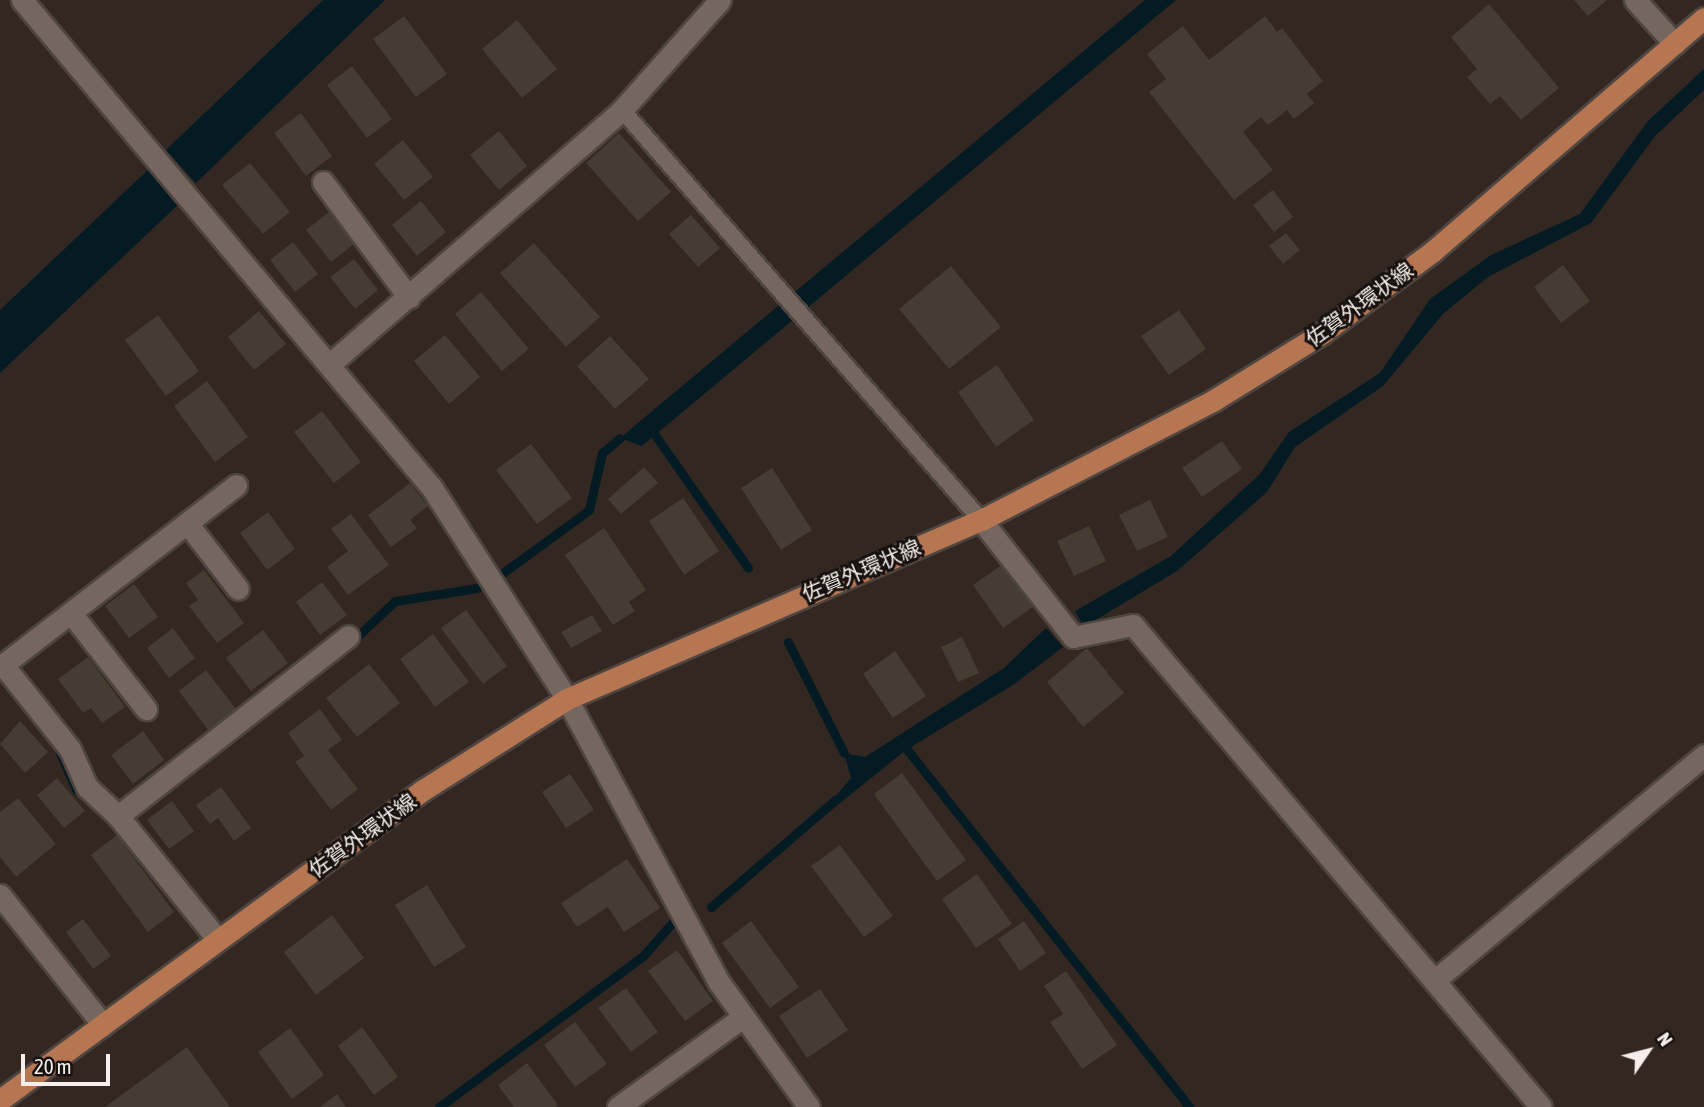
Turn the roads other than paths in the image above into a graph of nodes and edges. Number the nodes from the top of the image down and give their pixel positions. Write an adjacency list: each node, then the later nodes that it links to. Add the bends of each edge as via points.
1 (22, 0): 9 (street)
2 (720, 0): 6 (street)
3 (1635, 0): 5 (street)
4 (1704, 18): 5 (main road, 佐賀外環状線)
5 (1675, 44): 11 (main road, 佐賀外環状線, via 1433,251 1321,334 1214,400)
6 (622, 110): 8 (street); 11 (lane)
7 (323, 182): 8 (street)
8 (410, 298): 9 (street)
9 (330, 364): 17 (street, via 432,488)
10 (236, 485): 12 (street)
11 (981, 520): 17 (main road, 佐賀外環状線); 23 (street, via 1073,637 1133,625)
12 (187, 523): 13 (street); 14 (street)
13 (238, 589)
14 (71, 613): 16 (street); 18 (street)
15 (348, 636): 20 (street)
16 (1, 666): 20 (street, via 69,749 87,788)
17 (567, 699): 22 (main road, 佐賀外環状線, via 424,790); 24 (street, via 696,943)
18 (146, 709)
19 (1704, 755): 23 (street)
20 (118, 816): 22 (street)
21 (0, 895): 25 (street)
22 (218, 940): 25 (main road, 佐賀外環状線)
23 (1434, 981): 29 (street)
24 (743, 1017): 27 (street); 28 (street)
25 (103, 1025): 26 (main road, 佐賀外環状線)
26 (0, 1100)
27 (618, 1107)
28 (809, 1107)
29 (1541, 1107)

